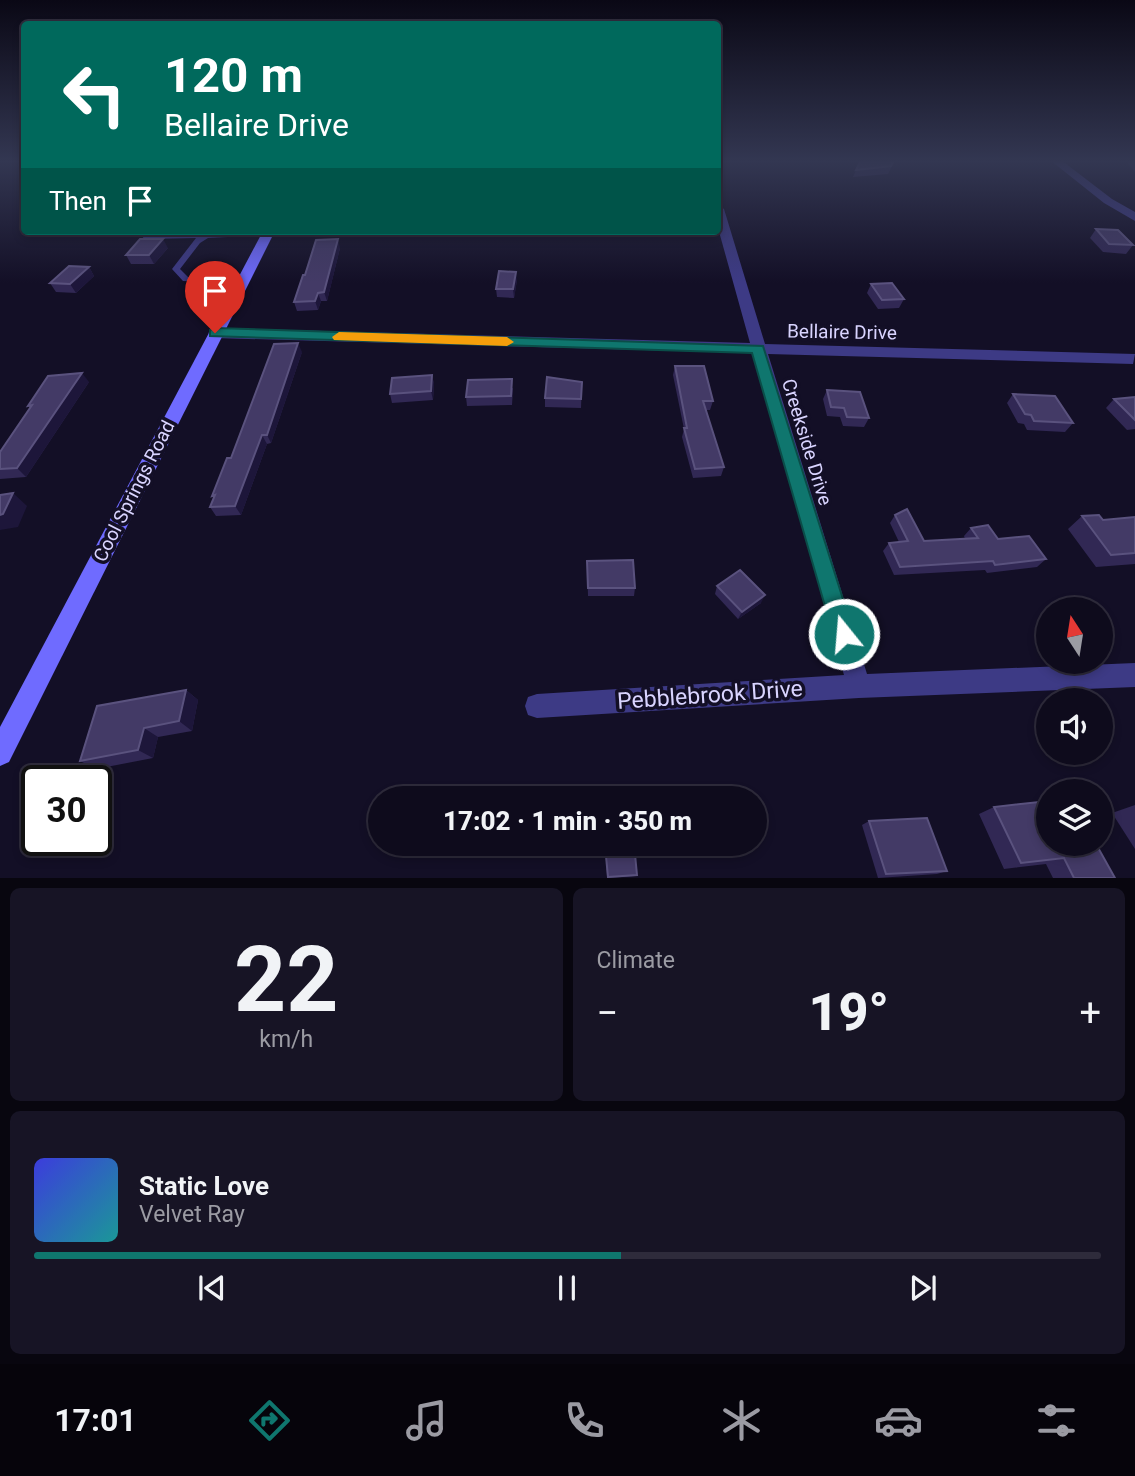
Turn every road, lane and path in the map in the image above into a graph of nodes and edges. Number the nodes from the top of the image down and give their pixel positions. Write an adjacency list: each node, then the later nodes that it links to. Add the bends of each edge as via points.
1 (1108, 201): 2 (street)
2 (1135, 217)
3 (721, 220): 10 (street, Creekside Drive)
4 (146, 235): 7 (lane)
5 (222, 235): 7 (lane)
6 (267, 235): 8 (street, Cool Springs Road)
7 (207, 236): 8 (lane, via 197,241 176,269 186,279)
8 (243, 281): 9 (street, Cool Springs Road)
9 (215, 333): 10 (street, Bellaire Drive); 15 (street, Cool Springs Road)
10 (758, 349): 11 (street, Bellaire Drive); 13 (street, Creekside Drive)
11 (1133, 359)
12 (1135, 675): 13 (street, Pebblebrook Drive)
13 (859, 686): 14 (street, Pebblebrook Drive)
14 (537, 706)
15 (0, 753)

